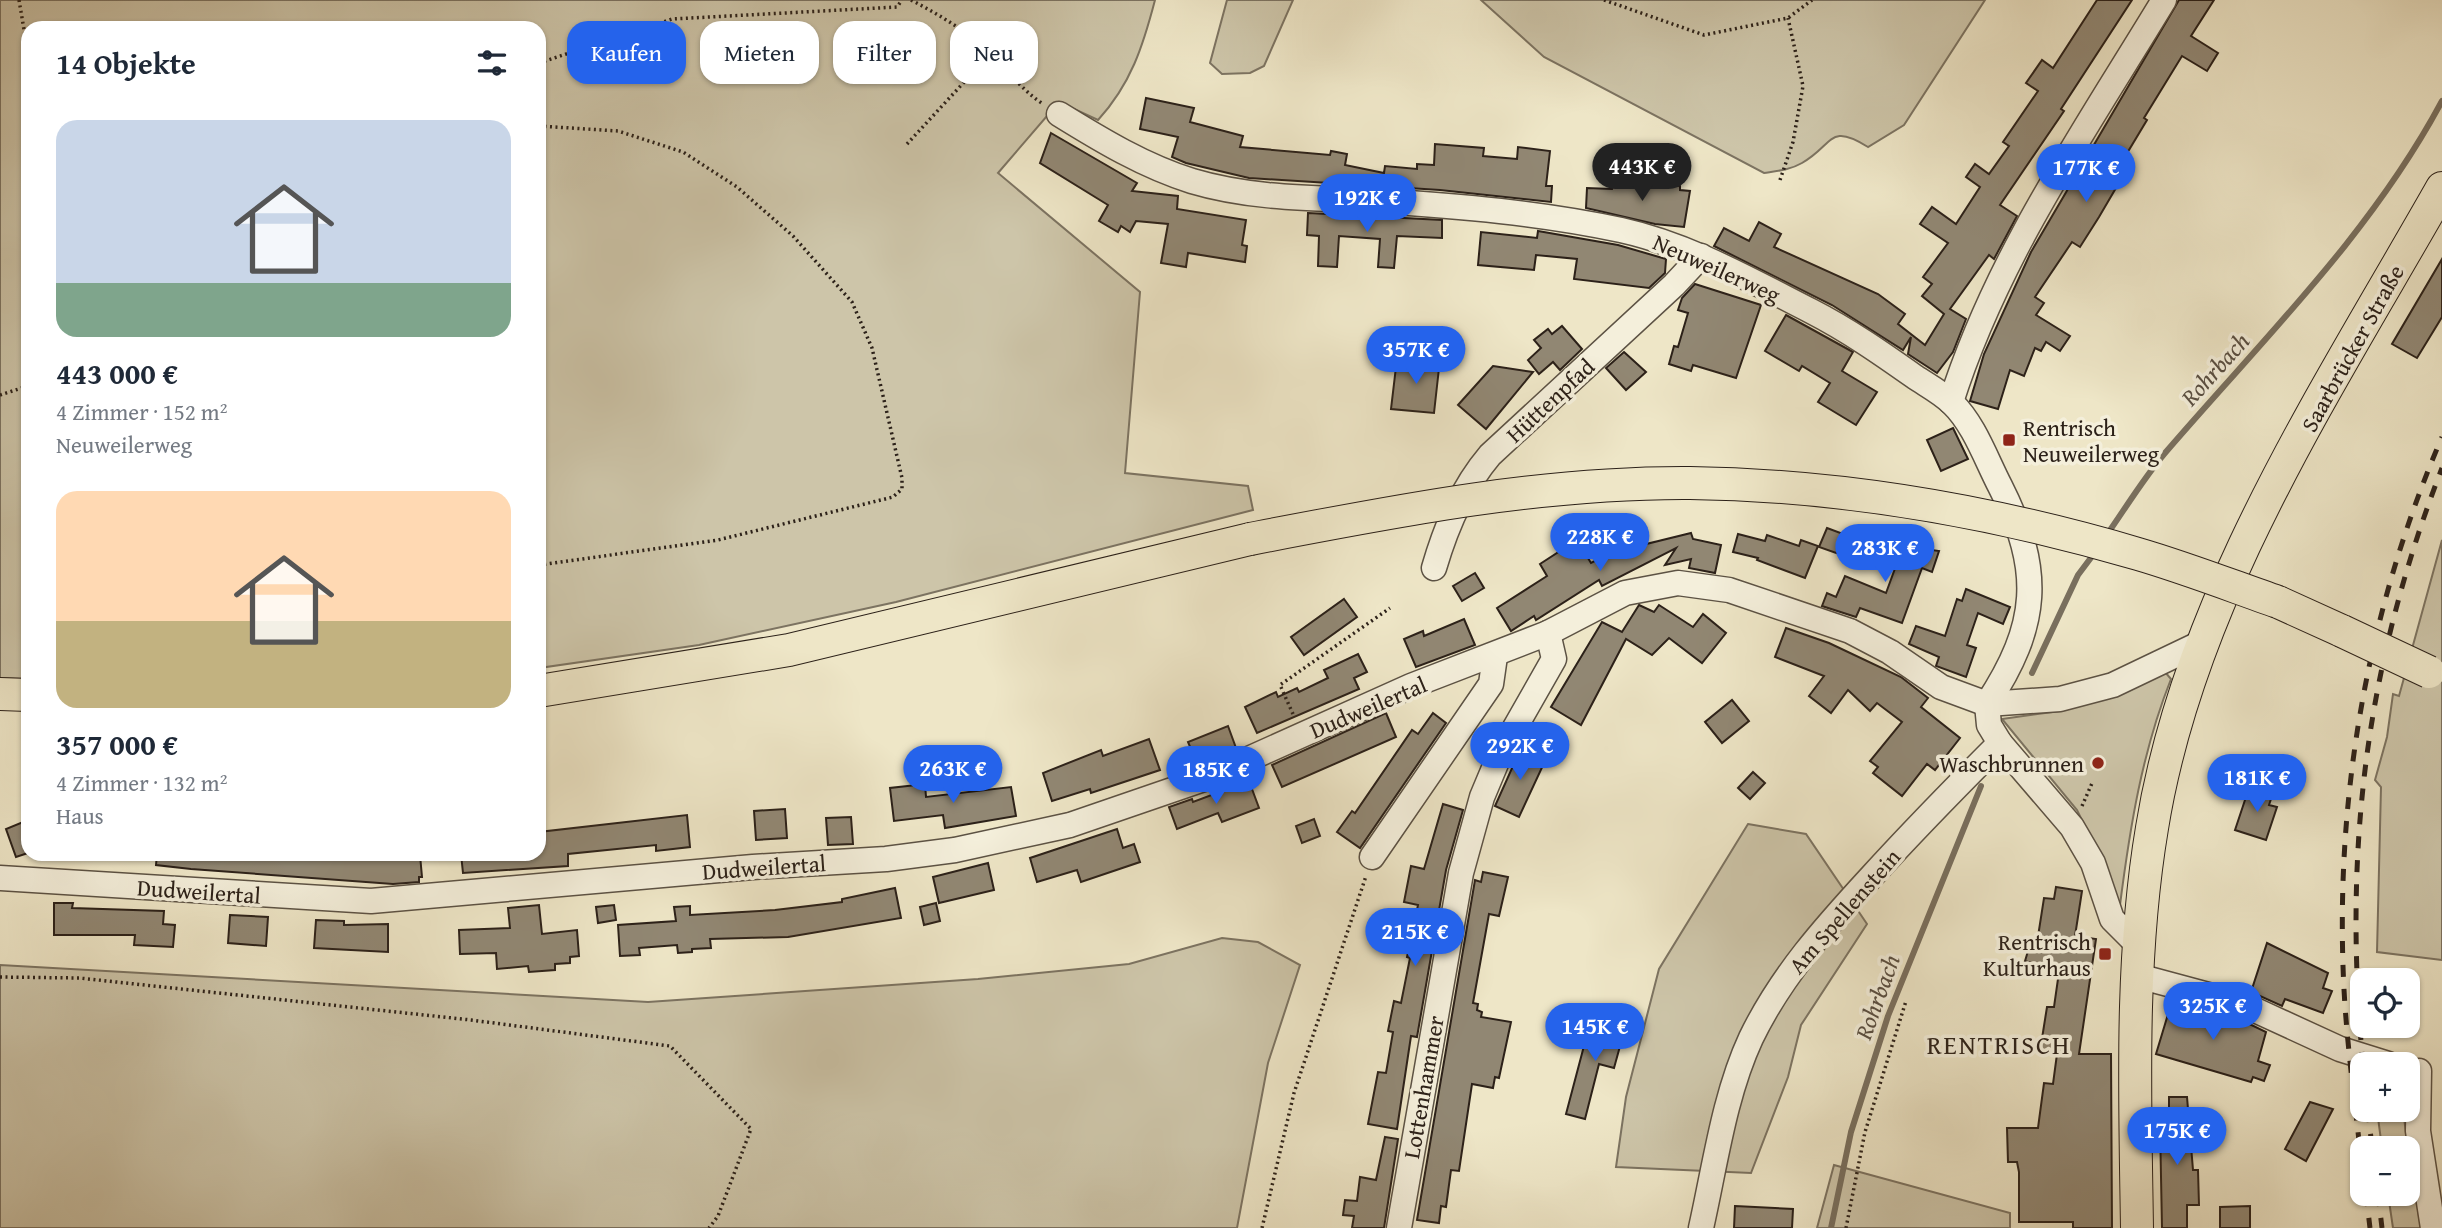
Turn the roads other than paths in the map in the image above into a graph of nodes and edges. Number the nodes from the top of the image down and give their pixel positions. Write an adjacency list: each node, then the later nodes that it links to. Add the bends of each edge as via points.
1 (2164, 0): 5 (street, via 2022,237 1982,317)
2 (1059, 114): 4 (street, Neuweilerweg, via 1167,172 1218,188 1463,207 1652,238)
3 (2442, 188): 8 (main road, Saarbrücker Straße, via 2263,509)
4 (1701, 256): 5 (street, Neuweilerweg, via 1833,323); 6 (street, Hüttenpfad, via 1490,456 1454,512)
5 (1951, 402): 14 (street, Neuweilerweg, via 2004,493 2024,543 2032,583 2022,636 2004,679)
6 (1434, 568)
7 (1548, 633): 9 (street); 14 (street, via 1625,593 1678,583 1703,585 1850,631 1941,687); 21 (street, Lottenhammer, via 1554,659 1500,754 1482,797 1461,873)
8 (2203, 642): 14 (street, via 2113,685 2060,699); 18 (main road, Saarbrücker Straße, via 2159,789)
9 (1495, 656): 16 (street, via 1491,684); 17 (street, Dudweilertal, via 1411,687 1204,779 1070,825 955,849 886,859 371,901)
10 (2435, 676): 11 (main road, bridge, via 2278,602 2140,554 1905,501 1689,483 1586,487 1451,502 1250,539 789,650)
11 (546, 690)
12 (0, 694): 13 (main road)
13 (21, 695)
14 (1987, 704): 15 (street, via 1989,725)
15 (2000, 743): 18 (street, via 2072,827 2093,863 2112,919); 22 (street, Am Spellenstein, via 1806,948 1773,999 1738,1072)
16 (1372, 857)
17 (0, 878)
18 (2138, 961): 19 (street); 23 (main road, Saarbrücker Straße)
19 (2350, 1052)
20 (2423, 1072): 24 (street, via 2416,1107)
21 (1399, 1228)
22 (1701, 1228)
23 (2137, 1228)
24 (2433, 1228)

